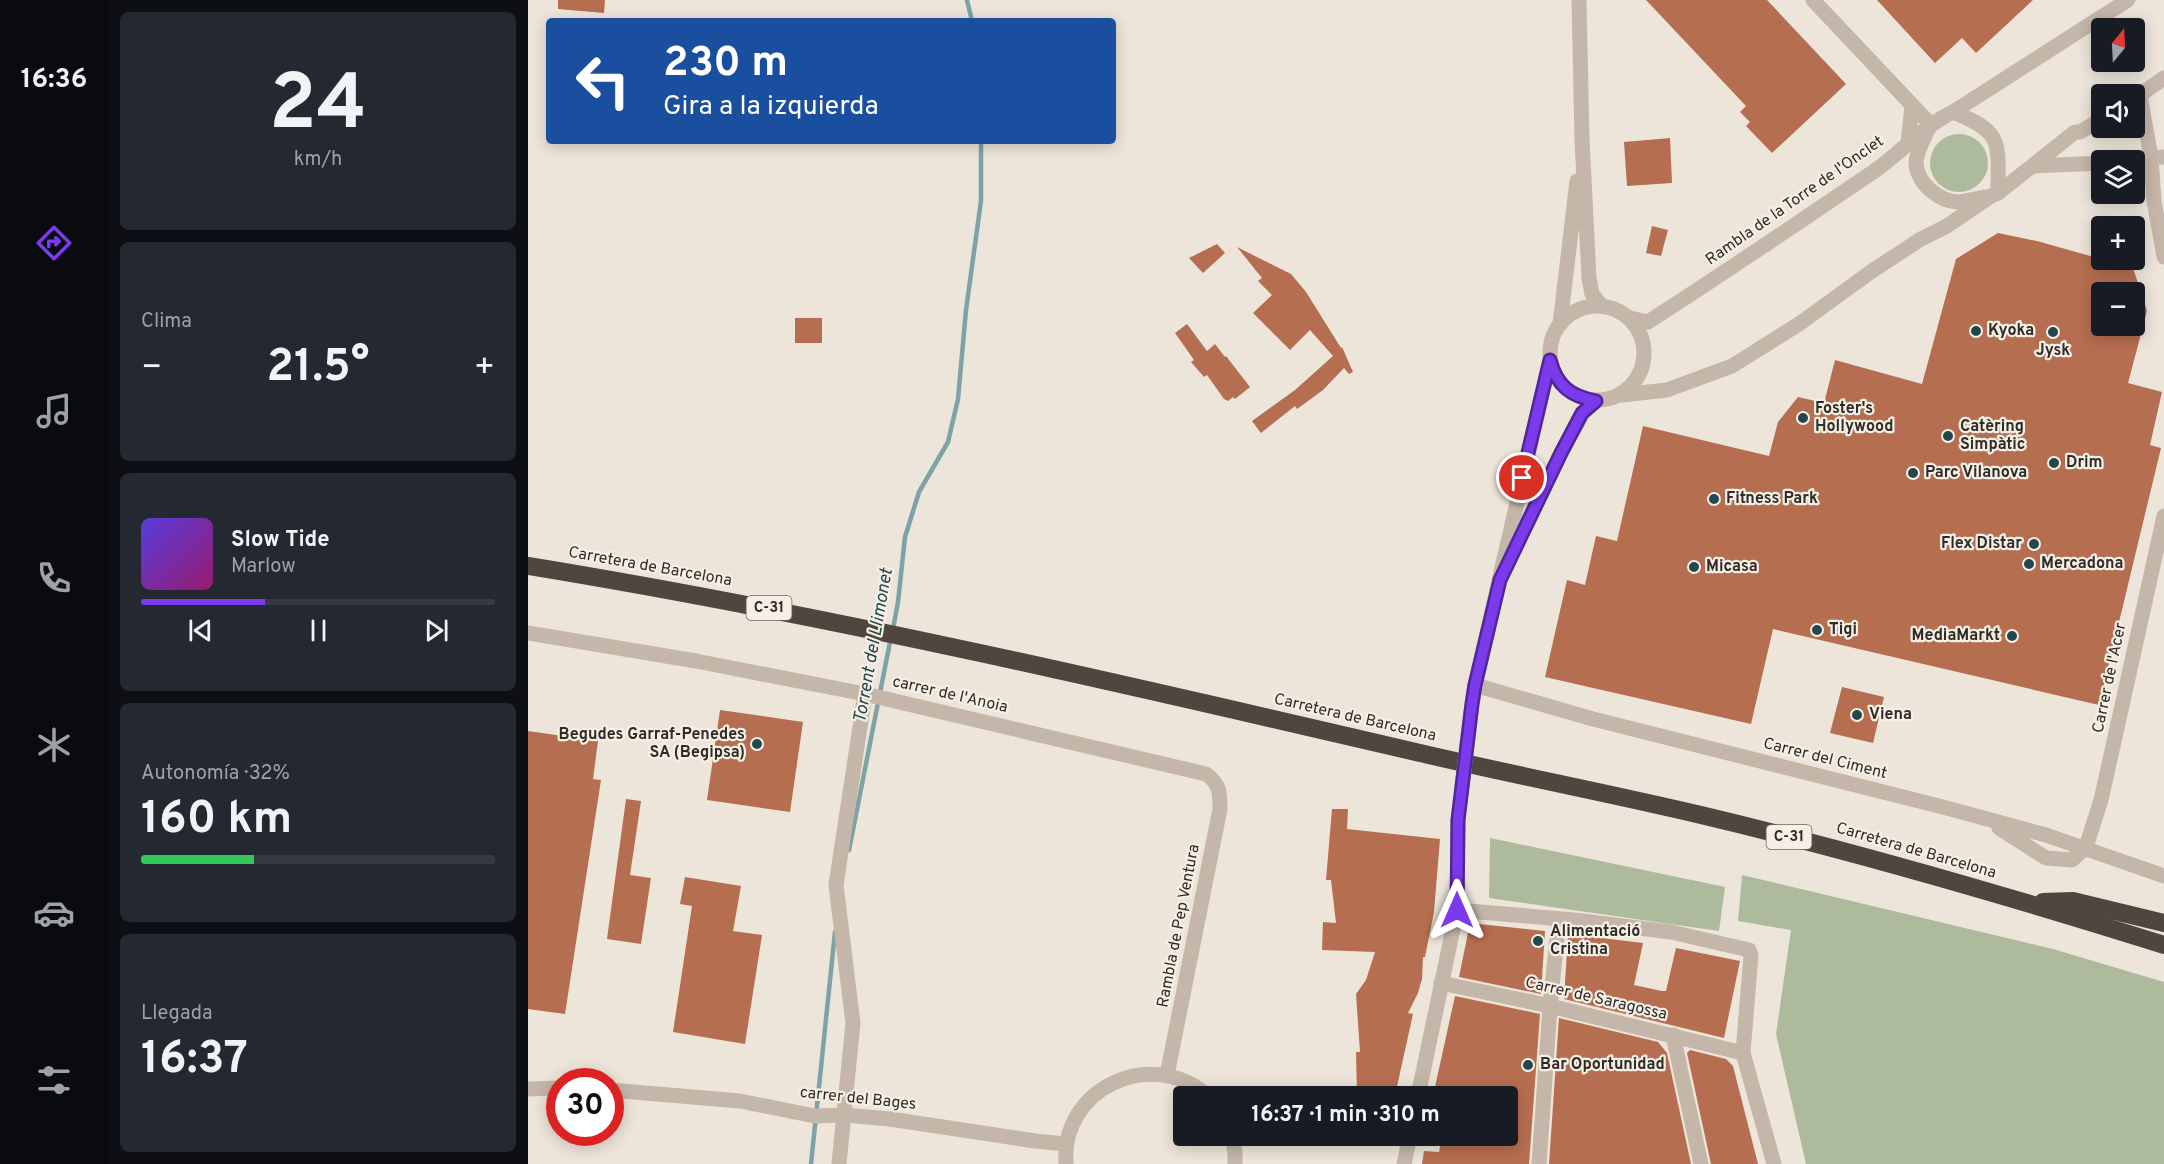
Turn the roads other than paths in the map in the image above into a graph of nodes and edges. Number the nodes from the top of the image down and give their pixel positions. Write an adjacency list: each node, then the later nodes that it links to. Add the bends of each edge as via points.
1 (1579, 0): 11 (street)
2 (1813, 0): 6 (street)
3 (2128, 0): 7 (street, Rambla de la Torre de l'Onclet)
4 (2164, 78): 5 (street)
5 (2145, 92)
6 (1912, 106): 9 (street); 12 (street)
7 (1953, 112): 9 (street, Rambla de la Torre de l'Onclet); 16 (street, via 1977,121 1993,138 1998,149)
8 (2145, 120): 13 (street)
9 (1930, 124): 12 (street, Rambla de la Torre de l'Onclet); 16 (street, via 1916,161 1919,177 1929,190 1958,202)
10 (2091, 126): 15 (street, via 2075,132)
11 (1582, 140): 18 (street, via 1589,278 1592,294); 20 (street)
12 (1908, 143): 19 (street, Rambla de la Torre de l'Onclet, via 1888,162 1777,239 1648,322)
13 (2158, 157): 17 (street, via 2154,201)
14 (2091, 163): 15 (street)
15 (2033, 166): 16 (street)
16 (1994, 194): 22 (street, via 1732,366 1667,390)
17 (2164, 257)
18 (1601, 305): 19 (street); 20 (street, via 1574,312)
19 (1630, 318): 22 (street, via 1642,338 1645,357 1634,384)
20 (1560, 324): 21 (street, via 1552,339)
21 (1550, 360): 23 (street, via 1559,382 1570,393); 26 (street)
22 (1622, 395): 23 (street)
23 (1596, 401): 26 (street, via 1582,413)
24 (2164, 516): 32 (street, Carrer de l'Acer, via 2101,800)
25 (528, 566): 34 (highway, Carretera de Barcelona / C-31, via 799,613 1007,658 1698,815)
26 (1500, 580): 28 (street)
27 (528, 633): 29 (street, carrer de l'Anoia)
28 (1475, 685): 31 (street, Carrer del Ciment, via 1604,722); 35 (street, bridge, via 1458,820)
29 (865, 694): 30 (street, carrer de l'Anoia, via 1206,774); 49 (street, via 836,885 853,1023)
30 (1216, 784): 43 (street, Rambla de Pep Ventura, via 1220,790 1220,809)
31 (1987, 819): 32 (street, Carrer del Ciment); 32 (street, via 2046,858 2072,860)
32 (2086, 847): 33 (street, Carrer del Ciment)
33 (2164, 876)
34 (2030, 903): 37 (highway, via 2073,901); 38 (highway, Carretera de Barcelona / C-31)
35 (1457, 910): 36 (street); 39 (street)
36 (1559, 919): 40 (street); 42 (street, via 1671,932 1749,950)
37 (2164, 923)
38 (2164, 945)
39 (1440, 983): 40 (street, Carrer de Saragossa); 45 (street)
40 (1550, 1006): 41 (street, Carrer de Saragossa); 57 (street)
41 (1672, 1035): 42 (street, Carrer de Saragossa); 58 (street)
42 (1743, 1053): 59 (street)
43 (1167, 1075): 44 (street); 50 (street, via 1138,1074 1102,1089 1078,1114)
44 (1192, 1086)
45 (1420, 1086)
46 (546, 1088): 47 (street)
47 (528, 1089)
48 (624, 1091): 49 (street, carrer del Bages, via 740,1101 815,1116)
49 (845, 1114): 50 (street, carrer del Bages); 53 (street)
50 (1066, 1144): 54 (street)
51 (1233, 1146): 55 (street)
52 (1408, 1146): 56 (street)
53 (839, 1164)
54 (1066, 1164)
55 (1235, 1164)
56 (1404, 1164)
57 (1539, 1164)
58 (1701, 1164)
59 (1774, 1164)

